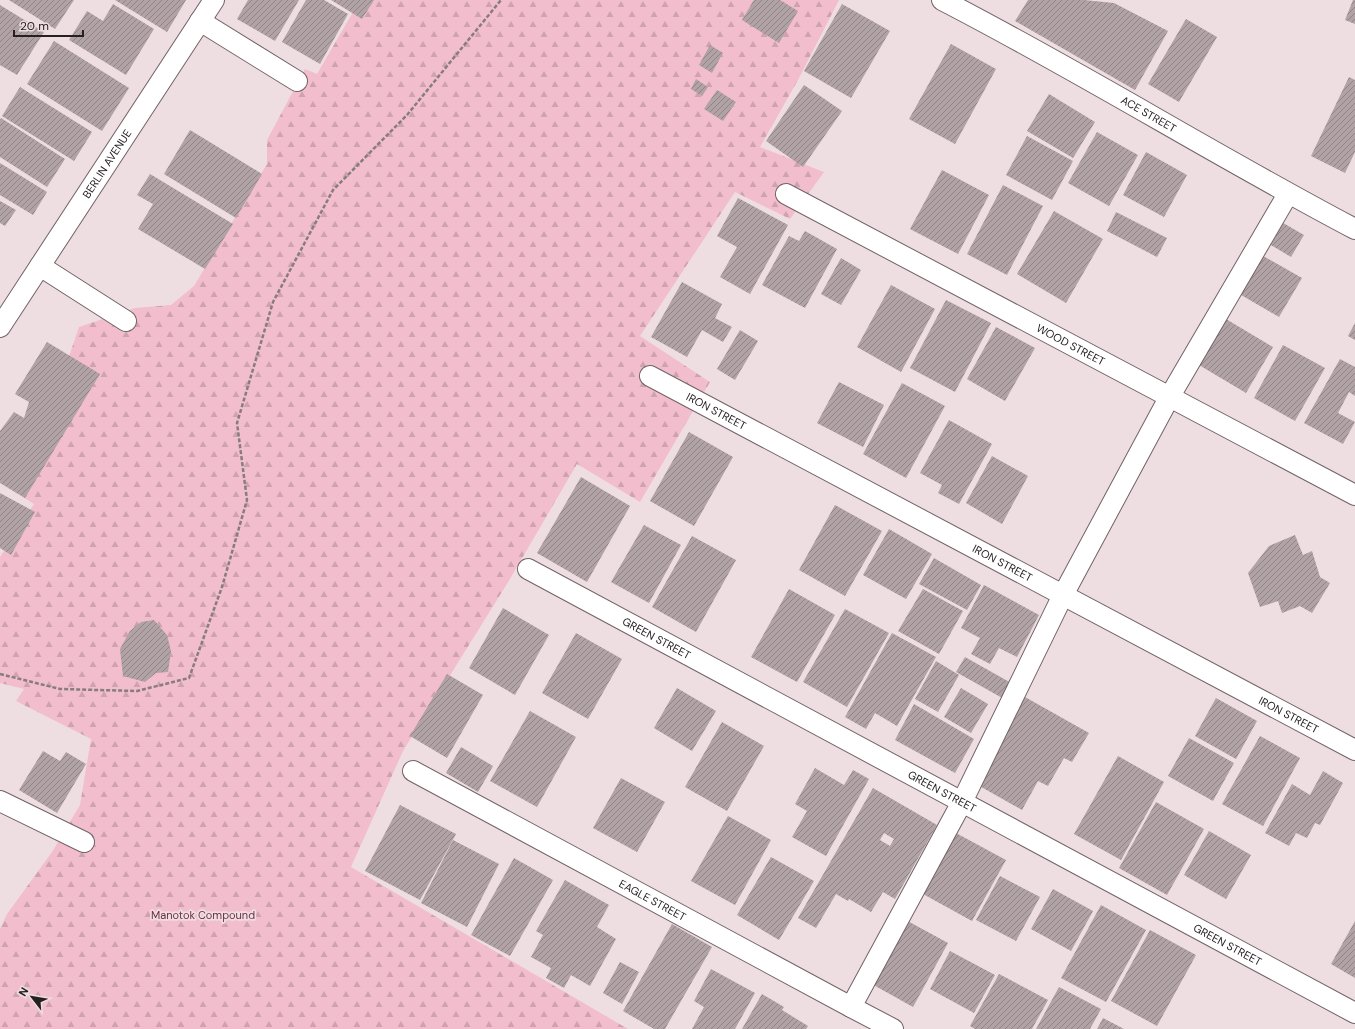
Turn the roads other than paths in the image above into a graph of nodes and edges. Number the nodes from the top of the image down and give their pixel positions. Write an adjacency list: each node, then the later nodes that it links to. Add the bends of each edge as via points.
1 (214, 0): 3 (street, BERLIN AVENUE)
2 (942, 0): 6 (street, ACE STREET, via 1077,73)
3 (200, 21): 4 (street); 8 (street, BERLIN AVENUE)
4 (297, 81)
5 (786, 194): 12 (street, WOOD STREET)
6 (1288, 194): 7 (street, ACE STREET); 12 (street)
7 (1355, 229)
8 (40, 266): 9 (street); 10 (street, BERLIN AVENUE)
9 (126, 321)
10 (0, 327)
11 (650, 376): 15 (street, IRON STREET)
12 (1170, 396): 13 (street, WOOD STREET); 15 (street)
13 (1355, 494)
14 (528, 569): 19 (street, GREEN STREET)
15 (1063, 595): 16 (street, IRON STREET); 19 (street)
16 (1355, 750)
17 (413, 771): 21 (street, EAGLE STREET)
18 (0, 802): 20 (street)
19 (962, 802): 21 (street); 22 (street, GREEN STREET)
20 (84, 842)
21 (851, 1007): 23 (street, EAGLE STREET)
22 (1355, 1013)
23 (893, 1029)

